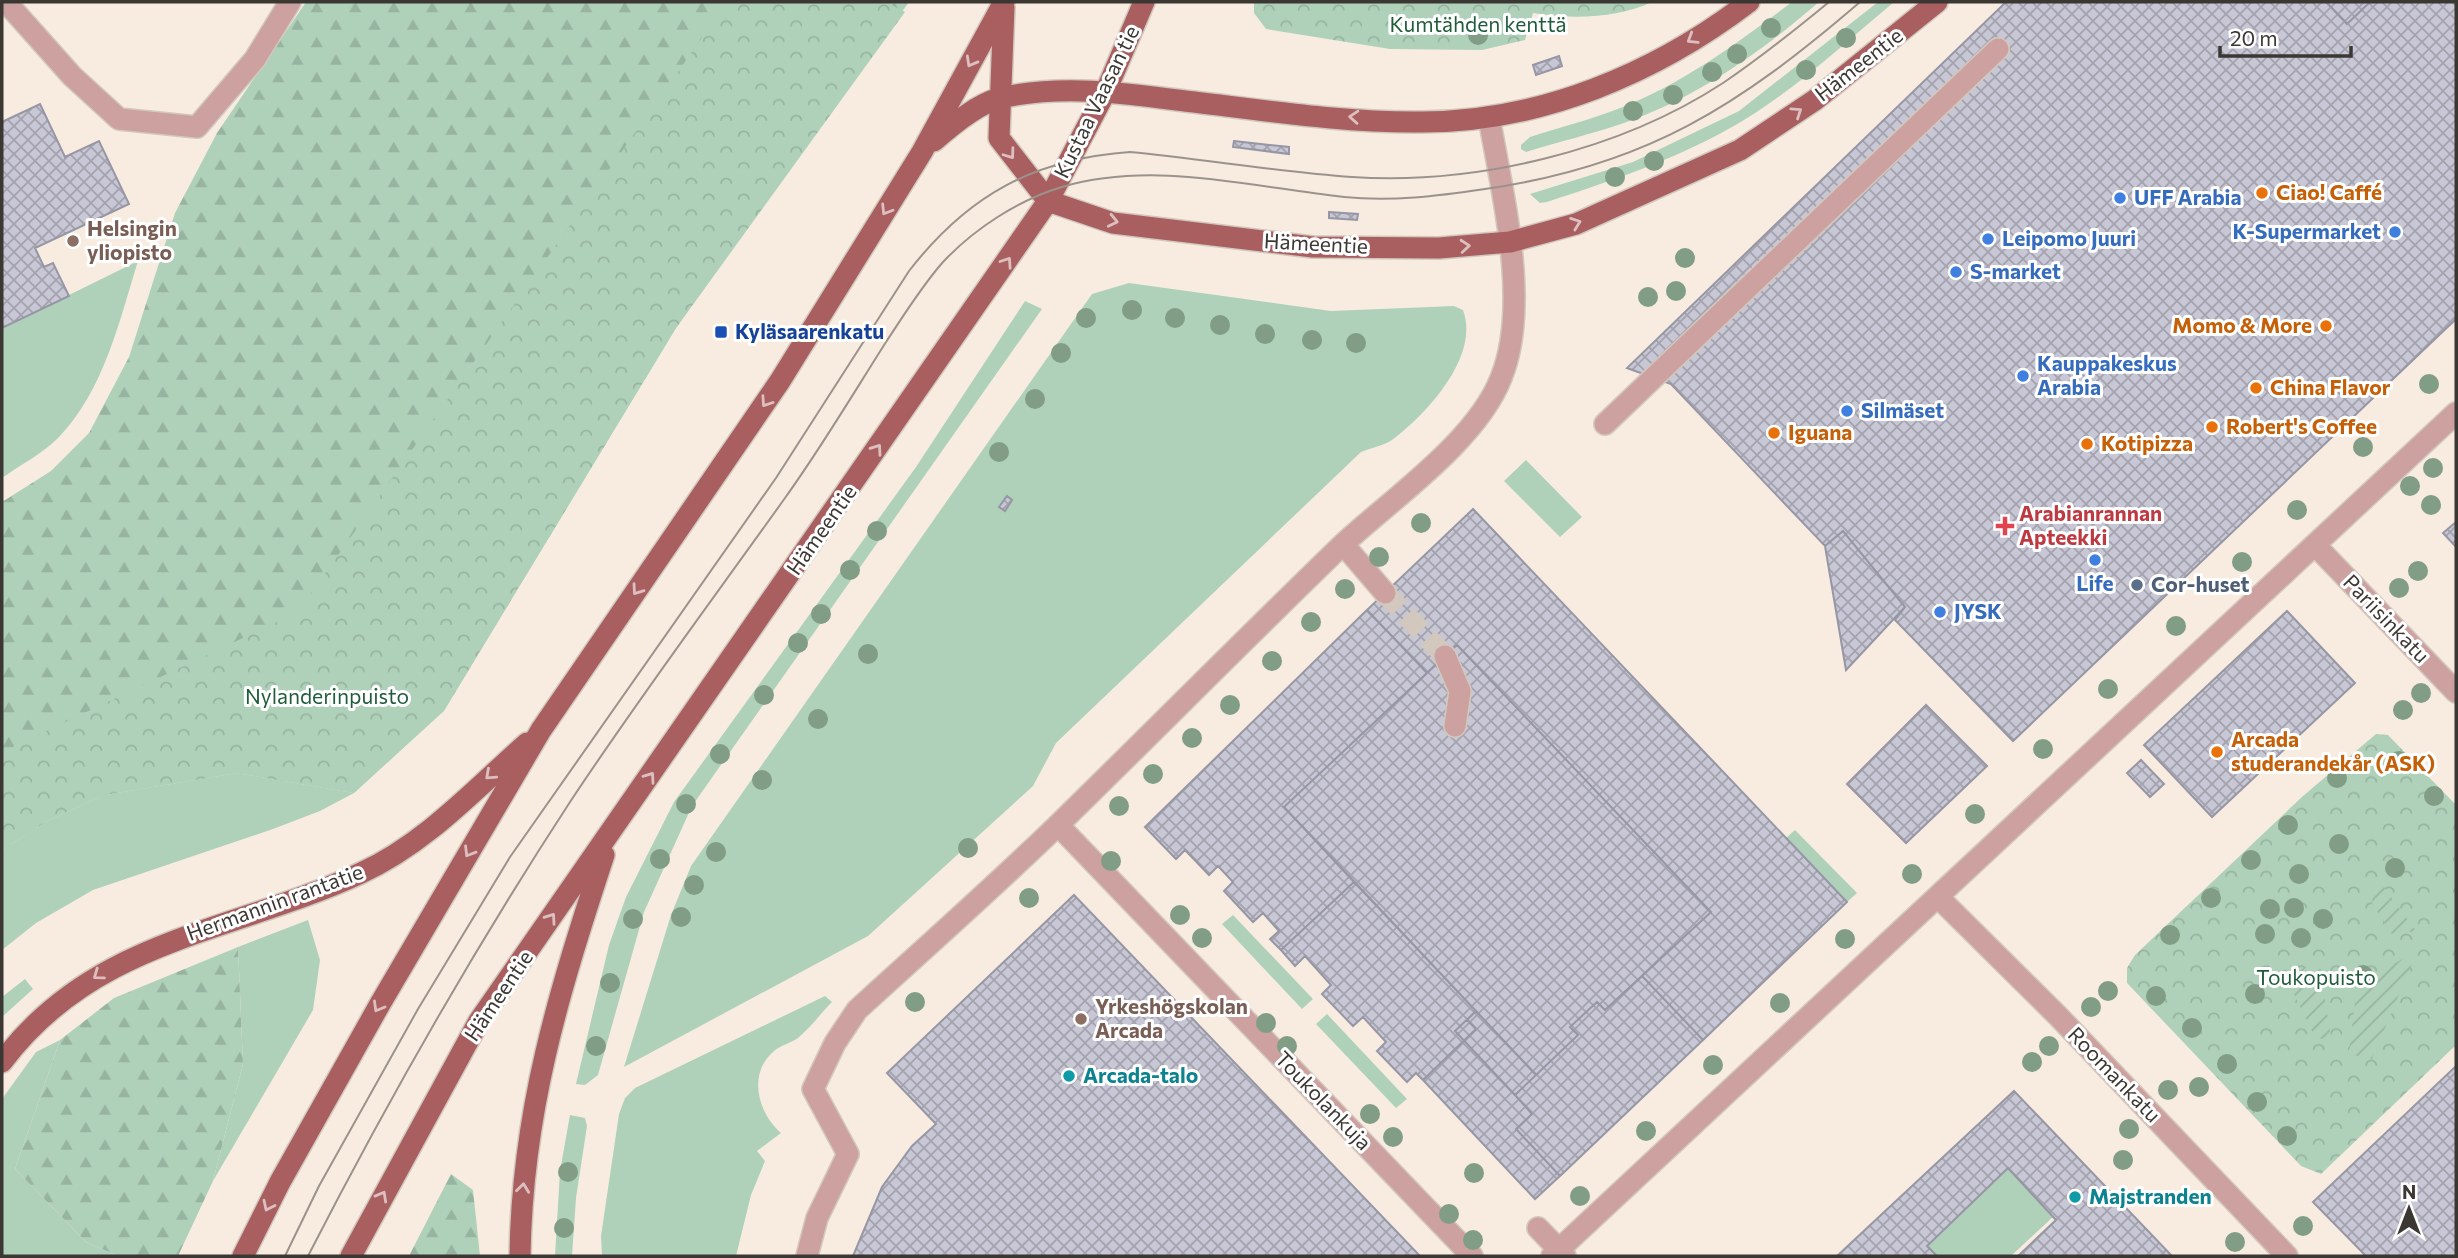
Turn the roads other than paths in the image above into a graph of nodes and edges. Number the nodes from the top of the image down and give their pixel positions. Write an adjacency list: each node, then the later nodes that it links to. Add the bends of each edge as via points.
1 (5, 2): 2 (street, via 119,120 197,127 255,60)
2 (290, 2)
3 (1004, 2): 9 (main road); 11 (main road, one-way to 11)
4 (1144, 2): 8 (main road, Kustaa Vaasan tie)
5 (1749, 2): 10 (main road, one-way to 10, via 1644,69 1563,101)
6 (1937, 2): 13 (main road, Hämeentie, one-way to 6, via 1576,224 1740,150 1815,100)
7 (1998, 48): 15 (street)
8 (1106, 91): 9 (main road); 10 (main road, one-way to 8, via 1408,121); 12 (main road, Kustaa Vaasan tie)
9 (999, 98): 11 (main road, via 954,123); 12 (main road, one-way to 12, via 999,138)
10 (1489, 117): 13 (street)
11 (922, 152): 22 (main road, one-way to 22, via 780,381)
12 (1048, 201): 13 (main road, Hämeentie, one-way to 13, via 1113,223 1312,247 1438,248); 24 (main road, Hämeentie, one-way to 12)
13 (1510, 242): 16 (street, via 1511,337 1502,377 1487,406 1415,484)
14 (2456, 413): 17 (street)
15 (1605, 425)
16 (1343, 544): 18 (street); 23 (street)
17 (2316, 546): 20 (street, Pariisinkatu); 25 (street)
18 (1385, 593)
19 (1445, 656): 21 (street, via 1460,691)
20 (2456, 692)
21 (1455, 726)
22 (541, 730): 26 (main road, Hermannin rantatie, one-way to 26, via 418,839 363,872 314,893 158,944 105,970 46,1014); 29 (main road, one-way to 29, via 380,1004)
23 (1058, 825): 32 (street, via 858,1010 835,1043 813,1089 848,1154 821,1209); 33 (street, Toukolankuja)
24 (611, 833): 30 (main road, Hämeentie, one-way to 24, via 479,1021); 31 (main road, one-way to 24, via 534,1094 563,980)
25 (1938, 897): 28 (street); 34 (street, Roomankatu)
26 (2, 1062)
27 (1538, 1228): 28 (street)
28 (1558, 1254)
29 (243, 1256)
30 (351, 1256)
31 (520, 1256)
32 (807, 1256)
33 (1472, 1256)
34 (2287, 1256)

